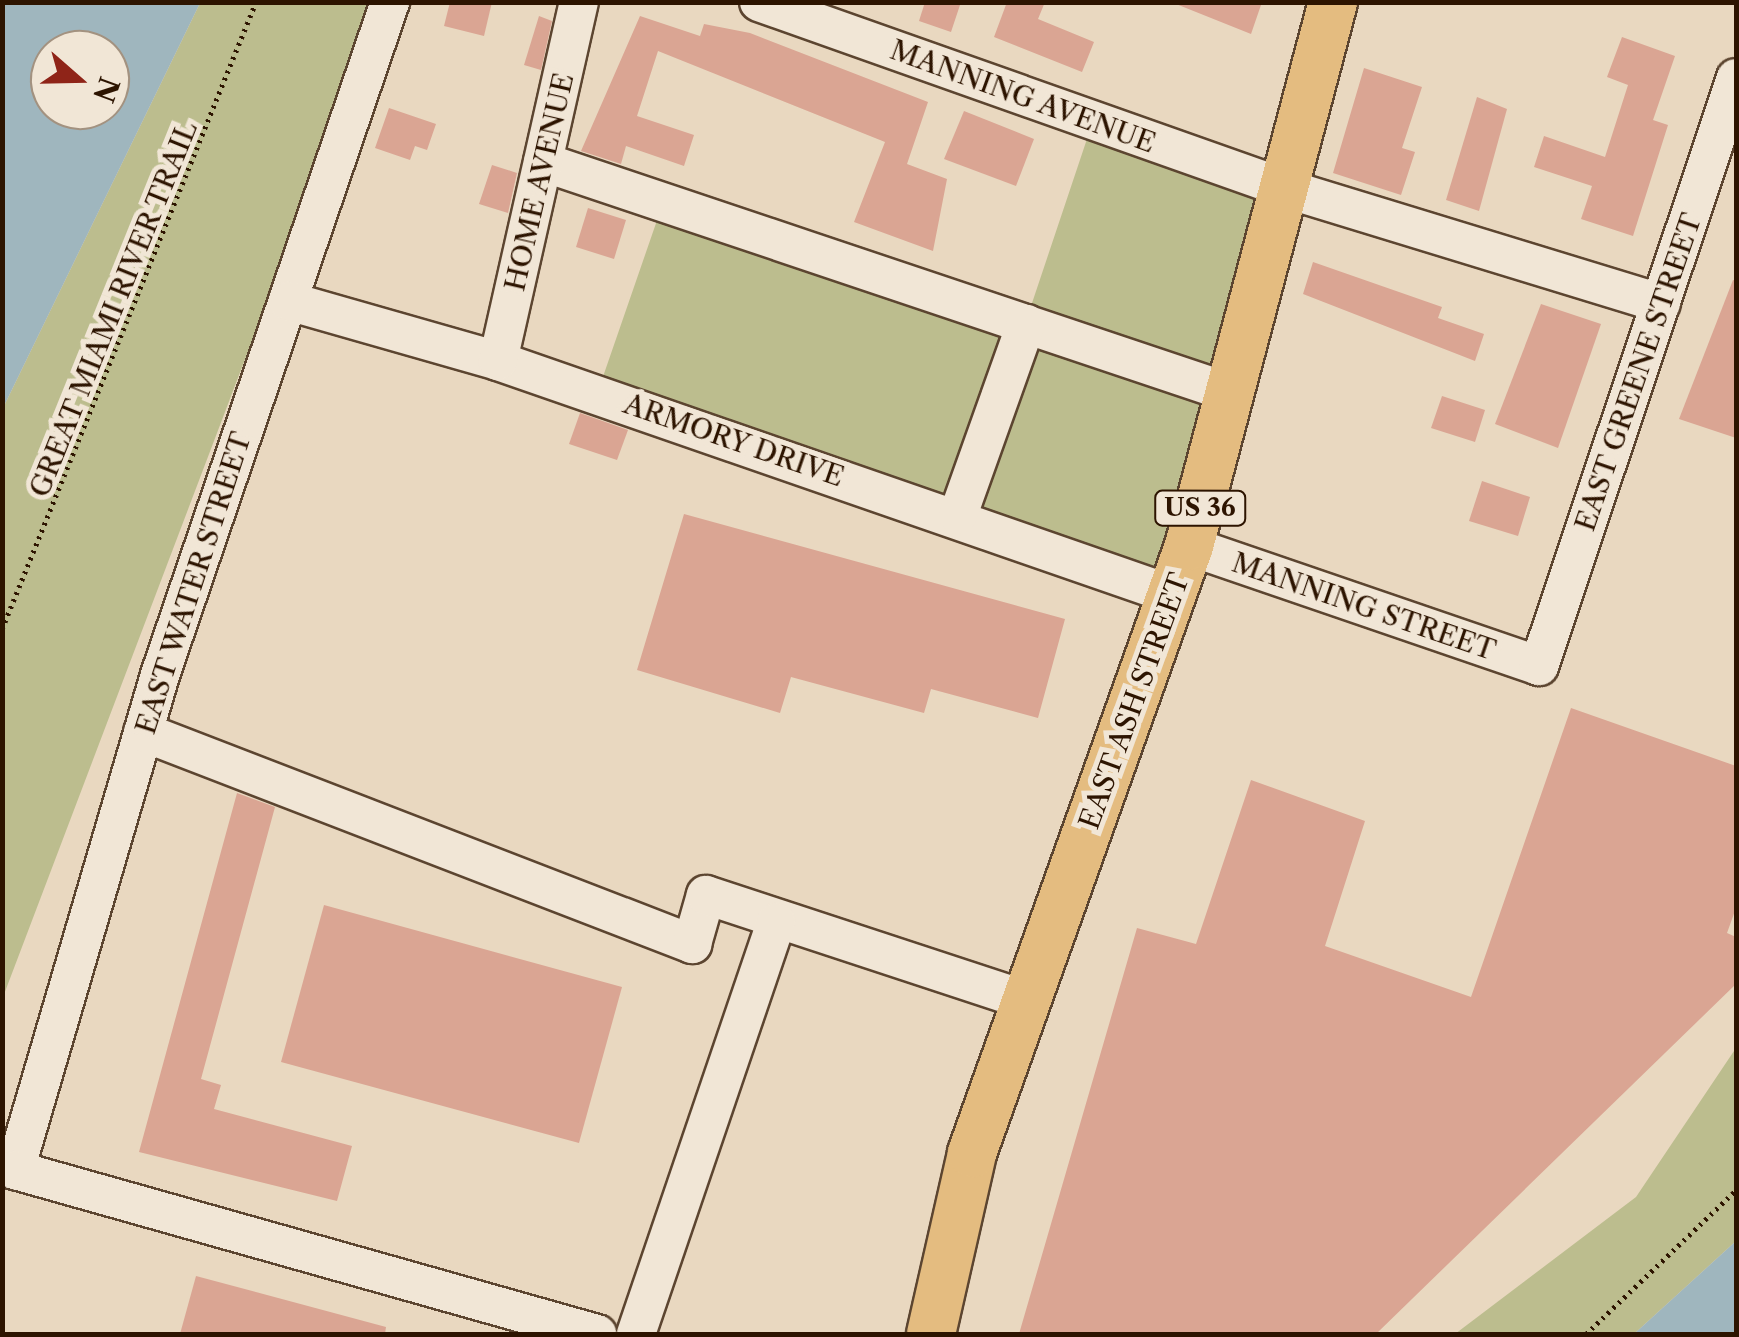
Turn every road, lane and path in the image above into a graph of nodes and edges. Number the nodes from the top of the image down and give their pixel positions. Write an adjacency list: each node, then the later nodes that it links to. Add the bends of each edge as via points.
1 (256, 2): 17 (path, GREAT MIAMI RIVER TRAIL)
2 (390, 2): 9 (street, EAST WATER STREET)
3 (579, 2): 7 (street, HOME AVENUE)
4 (759, 2): 8 (street, MANNING AVENUE)
5 (1333, 2): 8 (main road, EAST ASH STREET / US 36)
6 (1736, 78): 10 (street, EAST GREENE STREET)
7 (543, 162): 11 (street); 12 (street, HOME AVENUE)
8 (1287, 189): 10 (street, MANNING AVENUE); 13 (main road, EAST ASH STREET / US 36)
9 (288, 301): 12 (street, ARMORY DRIVE); 19 (street, EAST WATER STREET)
10 (1661, 303): 18 (street, EAST GREENE STREET)
11 (1026, 324): 13 (street); 14 (street)
12 (498, 360): 14 (street, ARMORY DRIVE)
13 (1234, 394): 15 (main road, EAST ASH STREET / US 36)
14 (958, 515): 16 (street, ARMORY DRIVE)
15 (1189, 546): 16 (main road, EAST ASH STREET / US 36); 18 (street, MANNING STREET)
16 (1173, 595): 21 (main road, EAST ASH STREET / US 36)
17 (2, 628)
18 (1539, 666)
19 (143, 732): 20 (street, via 692,944 706,896); 23 (street, EAST WATER STREET, via 15,1170)
20 (776, 922): 21 (street); 25 (street)
21 (1025, 1000): 26 (main road, EAST ASH STREET / US 36, via 972,1153)
22 (1736, 1190): 27 (path)
23 (469, 1317): 24 (street)
24 (597, 1334)
25 (636, 1334)
26 (931, 1334)
27 (1586, 1334)

